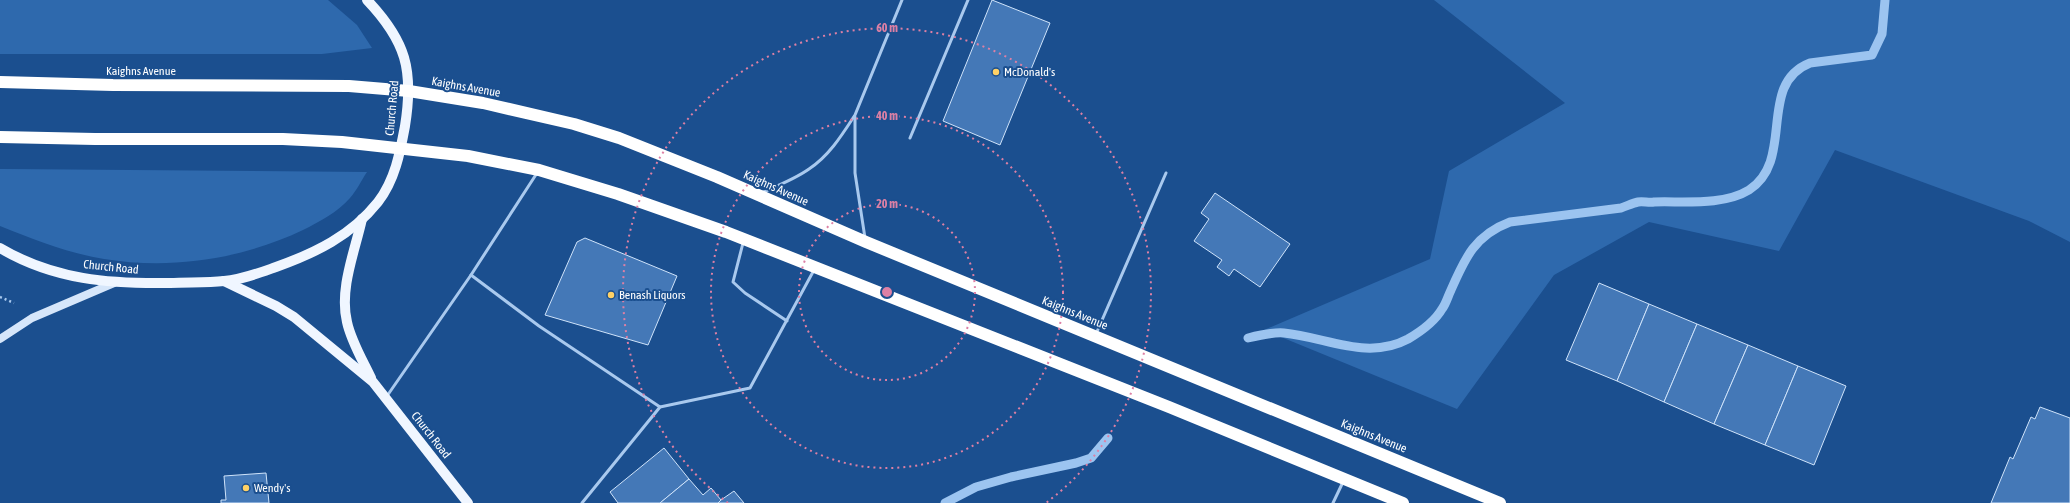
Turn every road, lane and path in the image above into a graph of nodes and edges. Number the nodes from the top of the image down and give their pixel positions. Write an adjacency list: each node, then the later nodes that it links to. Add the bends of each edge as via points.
1 (367, 0): 5 (main road, Church Road, via 393,31 401,47)
2 (902, 0): 6 (lane)
3 (968, 0): 8 (lane)
4 (0, 82): 5 (highway, Kaighns Avenue, via 350,86)
5 (409, 91): 9 (main road, Church Road); 12 (highway, Kaighns Avenue, via 574,124 619,138)
6 (855, 115): 12 (lane, via 832,149 809,169); 15 (lane, via 855,173)
7 (0, 136): 9 (highway, via 64,139 283,139)
8 (910, 138)
9 (401, 148): 10 (highway, via 468,156); 13 (main road, Church Road, via 386,190)
10 (539, 170): 14 (highway, via 618,194); 18 (lane)
11 (1166, 173): 24 (lane)
12 (756, 195): 15 (highway, Kaighns Avenue)
13 (362, 219): 19 (main road, Church Road, via 335,241 303,257 263,272); 26 (main road, Church Road, via 347,284 345,309 347,323)
14 (744, 239): 17 (highway); 23 (lane, via 733,282)
15 (866, 242): 24 (highway, Kaighns Avenue)
16 (0, 248): 20 (main road, Church Road, via 43,268 89,280)
17 (815, 267): 23 (lane); 29 (highway)
18 (471, 274): 27 (lane); 28 (lane, via 539,326)
19 (224, 281): 20 (main road, Church Road); 26 (main road, Church Road, via 294,317)
20 (114, 283): 25 (street, via 32,318)
21 (0, 297): 22 (path)
22 (14, 303)
23 (787, 321): 28 (lane, via 750,388)
24 (1095, 337): 34 (highway, Kaighns Avenue)
25 (0, 339)
26 (373, 382): 27 (main road, Church Road)
27 (386, 398): 30 (main road, Church Road)
28 (660, 407): 31 (lane)
29 (1345, 479): 32 (lane); 33 (highway)
30 (468, 503)
31 (582, 503)
32 (1333, 503)
33 (1403, 503)
34 (1500, 503)

